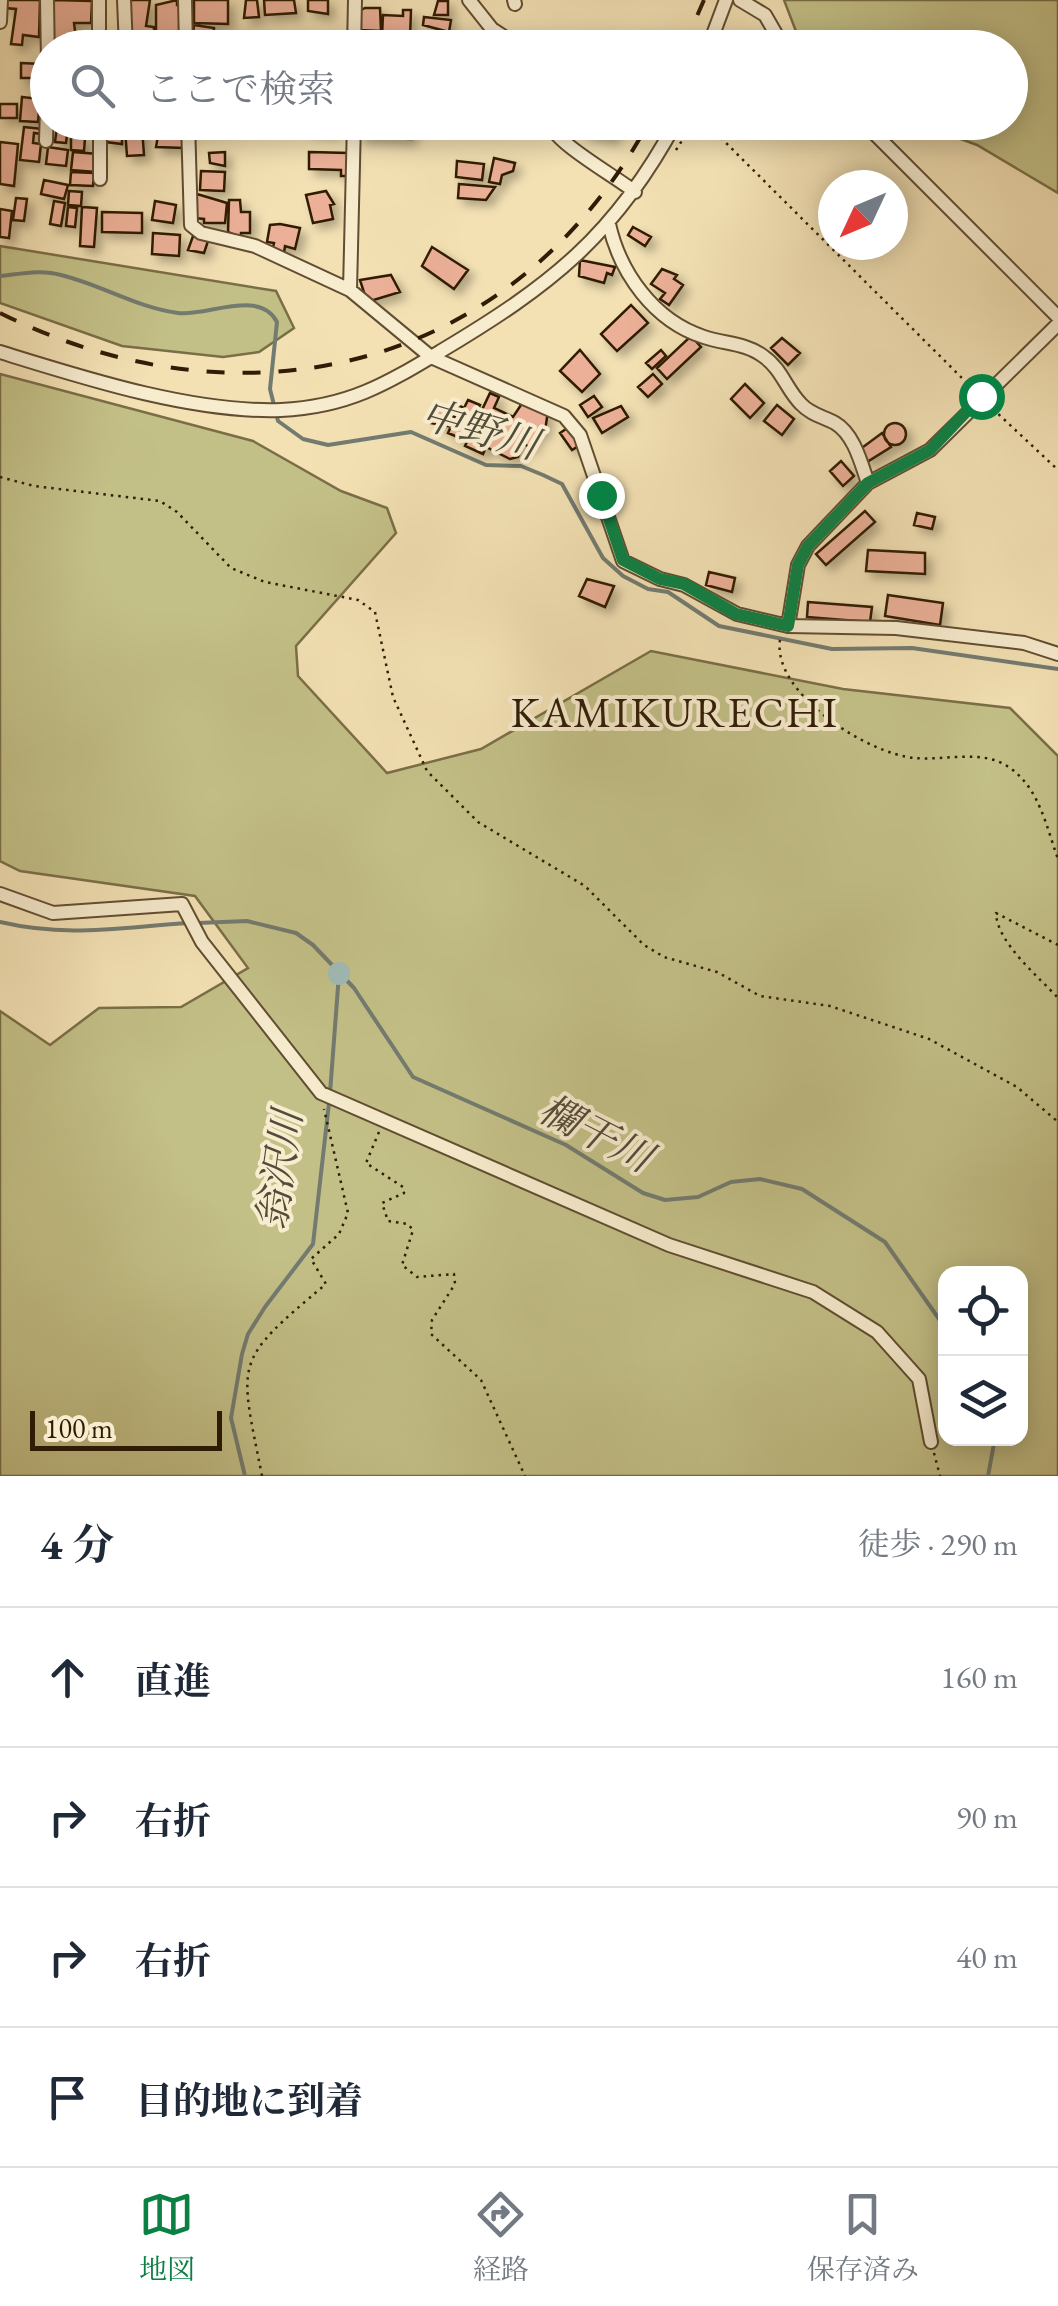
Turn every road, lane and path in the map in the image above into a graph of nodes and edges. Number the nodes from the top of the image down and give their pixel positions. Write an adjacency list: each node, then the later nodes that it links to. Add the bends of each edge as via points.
1 (1, 0): 10 (street)
2 (47, 0): 11 (street)
3 (99, 0): 12 (street)
4 (124, 0): 13 (street)
5 (185, 0): 14 (street)
6 (354, 0): 15 (street)
7 (469, 0): 16 (street)
8 (726, 0): 17 (street)
9 (740, 0): 18 (street, via 765,15)
10 (0, 22)
11 (47, 30)
12 (99, 30)
13 (125, 30)
14 (186, 30)
15 (354, 30)
16 (493, 30)
17 (715, 30)
18 (774, 30)
19 (100, 140): 26 (street)
20 (189, 140): 29 (street, via 191,226 255,246)
21 (354, 140): 29 (street)
22 (559, 140): 27 (street)
23 (665, 140): 27 (street)
24 (722, 140): 33 (path)
25 (880, 140): 30 (street)
26 (100, 179)
27 (635, 192): 28 (street)
28 (609, 224): 32 (street, via 548,283); 36 (street, via 630,280 658,309 705,338 762,354 801,404 838,424)
29 (350, 290): 32 (street)
30 (1058, 321): 33 (street)
31 (0, 352): 32 (street, via 134,389 257,409 340,402 383,387)
32 (430, 357): 37 (street, via 564,416 580,435 623,560 736,614)
33 (981, 396): 34 (path); 36 (street, via 930,450)
34 (1058, 470)
35 (0, 476): 45 (path, via 160,501 230,568 365,604 379,620 393,698 418,755 448,796 478,822 585,886 664,957 716,972 760,996 830,1006 928,1038 1017,1087)
36 (868, 483): 37 (street, via 808,546 798,565)
37 (788, 626): 38 (street, via 896,628 1024,643); 39 (path, via 780,666 828,719 912,758 978,758 1008,766 1042,810)
38 (1058, 654)
39 (1058, 859)
40 (0, 894): 43 (street, via 53,912 182,904 202,942)
41 (1058, 944): 42 (path, via 996,913 1015,950)
42 (1058, 998)
43 (321, 1092): 44 (street); 47 (path, via 348,1213 339,1234 311,1260 326,1284 262,1339 247,1371 246,1409)
44 (385, 1121): 46 (street, via 669,1245 814,1292 876,1332 919,1379); 48 (path, via 366,1163 404,1192 382,1203 381,1212 413,1230 402,1265 417,1276 454,1274 430,1334 481,1380)
45 (1058, 1122)
46 (931, 1442): 49 (path)
47 (262, 1476)
48 (525, 1476)
49 (940, 1476)

